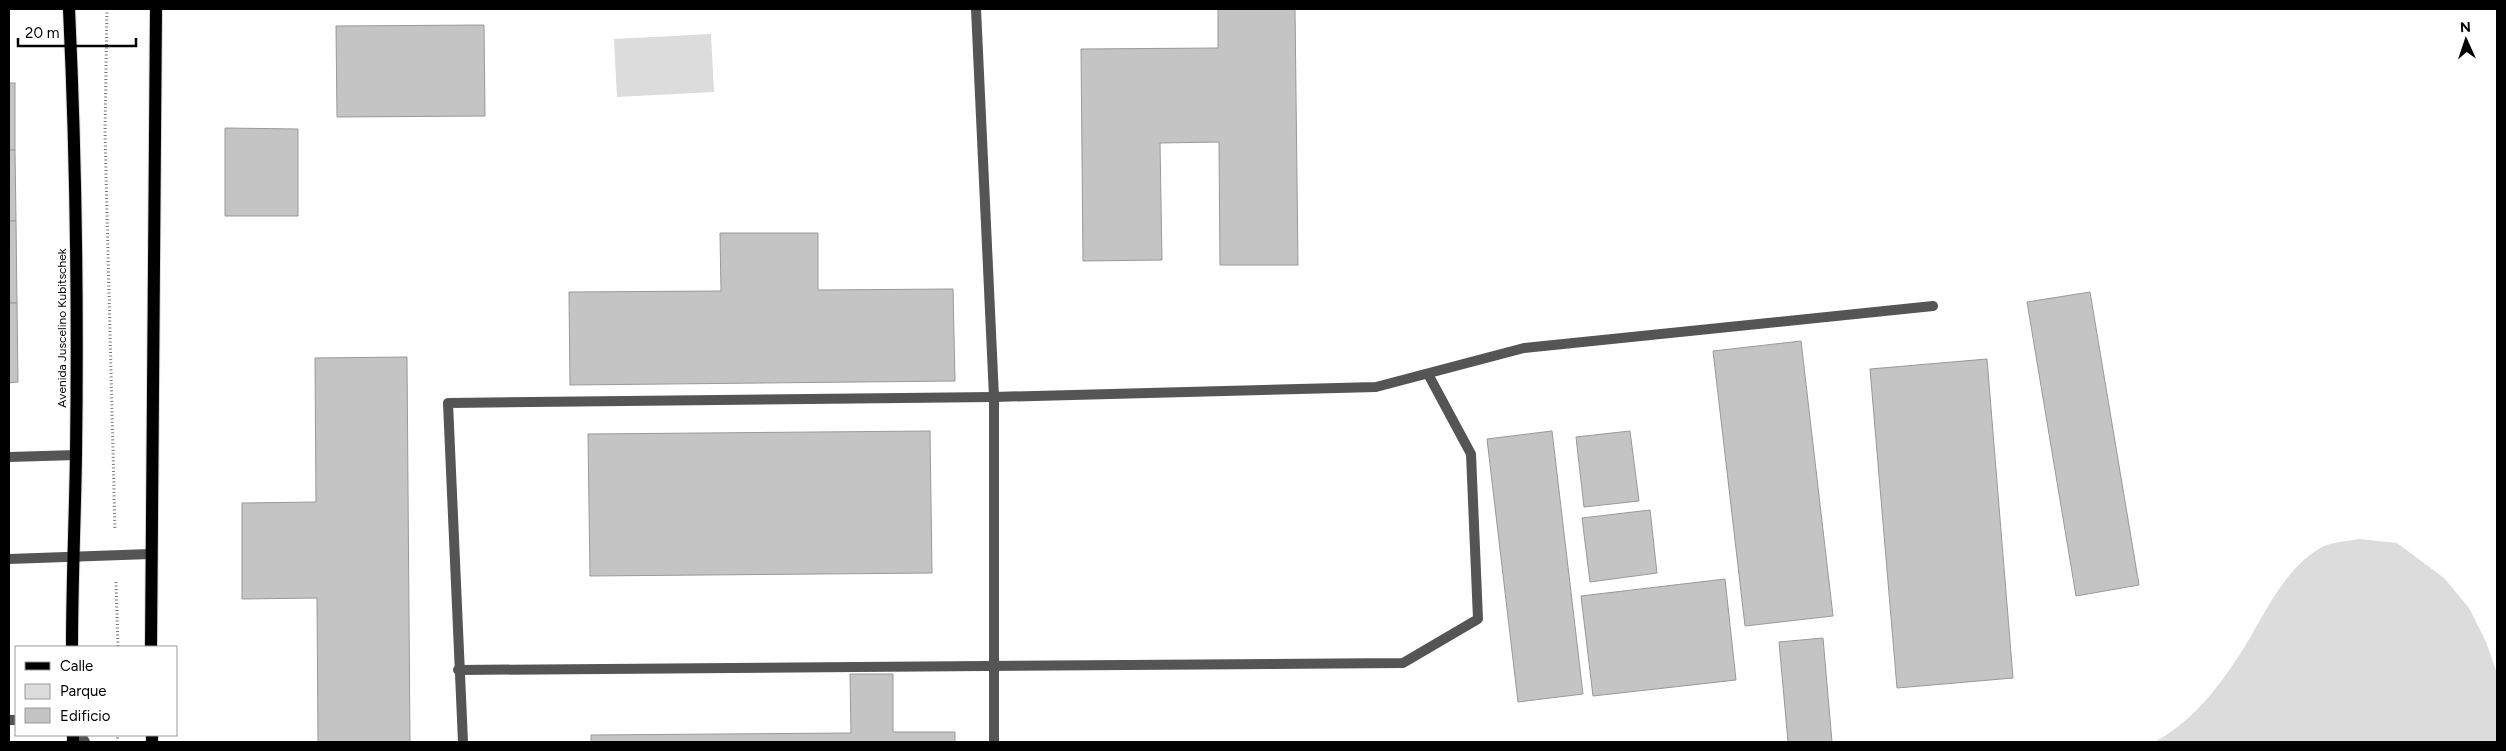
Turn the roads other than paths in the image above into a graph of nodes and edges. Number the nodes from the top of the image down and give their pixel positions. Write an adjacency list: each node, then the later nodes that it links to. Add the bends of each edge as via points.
1 (69, 9): 7 (main road, Avenida Juscelino Kubitschek, via 75,139)
2 (156, 9): 9 (main road)
3 (976, 9): 6 (street)
4 (1933, 306): 5 (street, via 1524,348)
5 (1428, 374): 6 (street, via 1376,387); 14 (street, via 1471,454 1478,619 1403,663)
6 (994, 397): 14 (street); 15 (street, via 448,403)
7 (76, 455): 8 (street); 10 (main road, Avenida Juscelino Kubitschek)
8 (9, 457)
9 (150, 554): 10 (street); 13 (main road)
10 (72, 556): 11 (street); 12 (main road, Avenida Juscelino Kubitschek)
11 (9, 559)
12 (72, 646)
13 (151, 646)
14 (995, 667): 15 (street); 17 (street)
15 (458, 670): 16 (street)
16 (462, 742)
17 (994, 742)

